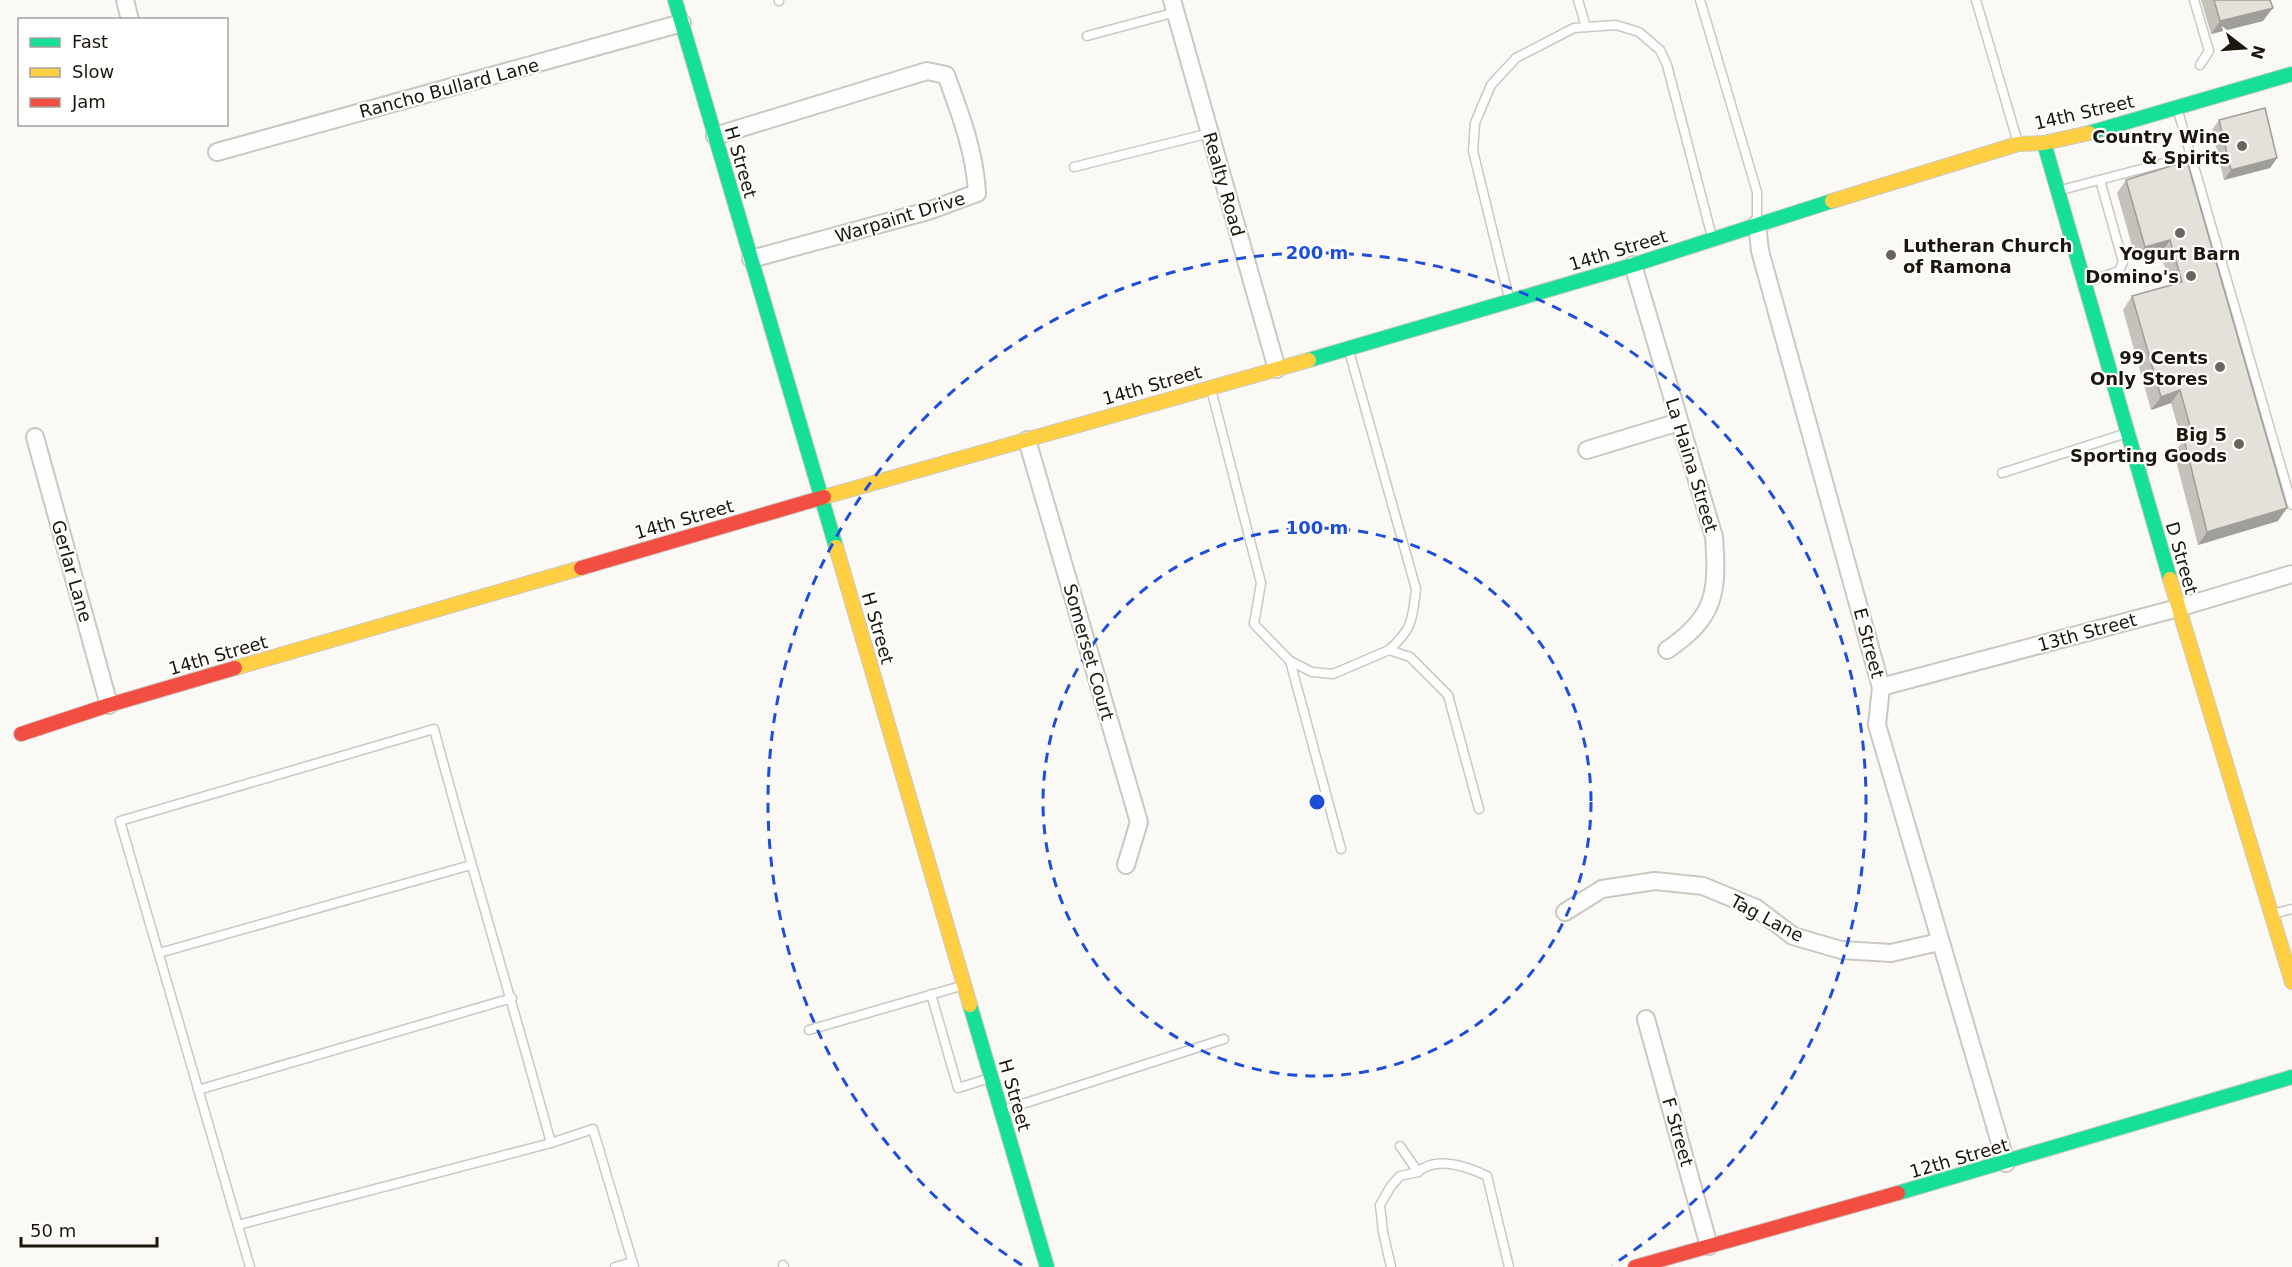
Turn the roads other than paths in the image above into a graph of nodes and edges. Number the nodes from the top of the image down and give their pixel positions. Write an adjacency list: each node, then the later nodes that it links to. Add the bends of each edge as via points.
1 (125, 0): 8 (street)
2 (675, 0): 9 (street, H Street)
3 (1578, 0): 10 (lane)
4 (1700, 0): 24 (lane, via 1758,192)
5 (1976, 0): 18 (lane)
6 (2194, 0): 12 (lane, via 2209,51)
7 (1174, 6): 11 (lane); 15 (street, Realty Road)
8 (130, 18)
9 (682, 23): 16 (street, H Street); 19 (street, Rancho Bullard Lane)
10 (1586, 27): 25 (lane, via 1616,25 1639,32 1660,50); 29 (lane, via 1574,28 1516,58 1491,85 1475,123 1473,151)
11 (1087, 36)
12 (2200, 65)
13 (2292, 74): 14 (street, 14th Street)
14 (2177, 107): 17 (street, 14th Street); 20 (lane)
15 (1210, 133): 21 (lane); 31 (street, Realty Road)
16 (715, 135): 26 (street, H Street); 26 (street, Warpaint Drive, via 927,71 946,75 969,147 977,193 928,211)
17 (2044, 143): 18 (street, 14th Street); 23 (street, D Street)
18 (2019, 144): 24 (street, 14th Street)
19 (217, 152)
20 (2191, 156): 22 (lane); 40 (lane)
21 (1074, 167)
22 (2100, 180): 23 (lane); 28 (lane, via 2123,262 2119,270)
23 (2058, 191): 28 (street, D Street)
24 (1757, 224): 25 (street, 14th Street); 46 (street, E Street, via 1760,251)
25 (1712, 238): 27 (street, 14th Street)
26 (751, 259): 39 (street, H Street)
27 (1633, 265): 29 (street, 14th Street); 33 (street, La Haina Street)
28 (2084, 283): 34 (street, D Street)
29 (1510, 301): 30 (street, 14th Street)
30 (1348, 348): 31 (street, 14th Street); 43 (lane, via 1416,589 1412,621 1404,637)
31 (1277, 369): 32 (street, 14th Street)
32 (1210, 387): 36 (street, 14th Street); 45 (lane, via 1261,583 1254,624)
33 (1679, 422): 37 (street); 44 (street, La Haina Street, via 1714,537 1717,577 1712,602 1688,636)
34 (2127, 433): 38 (lane); 42 (street, D Street)
35 (35, 437): 47 (street, Gerlar Lane)
36 (1027, 440): 39 (street, 14th Street); 52 (street, Somerset Court, via 1139,822)
37 (1587, 450)
38 (2002, 473)
39 (821, 498): 47 (street, 14th Street); 59 (street, H Street)
40 (2292, 505)
41 (2292, 574): 42 (street, 13th Street)
42 (2178, 608): 46 (street, 13th Street); 55 (street, D Street)
43 (1389, 650): 45 (lane, via 1333,674 1312,672); 49 (lane, via 1410,657 1448,695)
44 (1667, 650)
45 (1290, 661): 50 (lane)
46 (1881, 687): 56 (street, E Street, via 1877,725)
47 (110, 705): 48 (street, 14th Street)
48 (21, 734)
49 (1479, 809)
50 (1341, 849)
51 (471, 865): 57 (lane); 57 (lane, via 434,729 120,821); 61 (lane)
52 (1126, 865)
53 (2292, 909): 55 (lane)
54 (1565, 912): 56 (street, Tag Lane, via 1602,889 1656,881 1703,886 1756,908 1793,936 1841,950 1891,953)
55 (2272, 915): 58 (street, D Street)
56 (1939, 942): 71 (street, E Street)
57 (159, 953): 67 (lane)
58 (2292, 982)
59 (964, 985): 60 (lane); 65 (street, H Street)
60 (931, 994): 63 (lane); 65 (lane, via 958,1088)
61 (512, 998): 67 (lane); 69 (lane)
62 (1646, 1019): 74 (street, F Street)
63 (809, 1030)
64 (1224, 1040): 68 (lane)
65 (991, 1077): 68 (street, H Street)
66 (2292, 1077): 71 (street, 12th Street)
67 (198, 1090): 73 (lane)
68 (1001, 1111): 78 (street, H Street)
69 (551, 1143): 73 (lane); 75 (lane, via 593,1129)
70 (1400, 1146): 72 (lane)
71 (2006, 1163): 74 (street, 12th Street)
72 (1418, 1172): 79 (lane, via 1400,1176 1380,1205); 80 (lane, via 1422,1168 1458,1164 1487,1176)
73 (238, 1225): 76 (lane)
74 (1709, 1246): 81 (street, 12th Street)
75 (633, 1264): 77 (lane)
76 (250, 1267)
77 (615, 1267)
78 (1047, 1267)
79 (1391, 1267)
80 (1509, 1267)
81 (1635, 1267)

